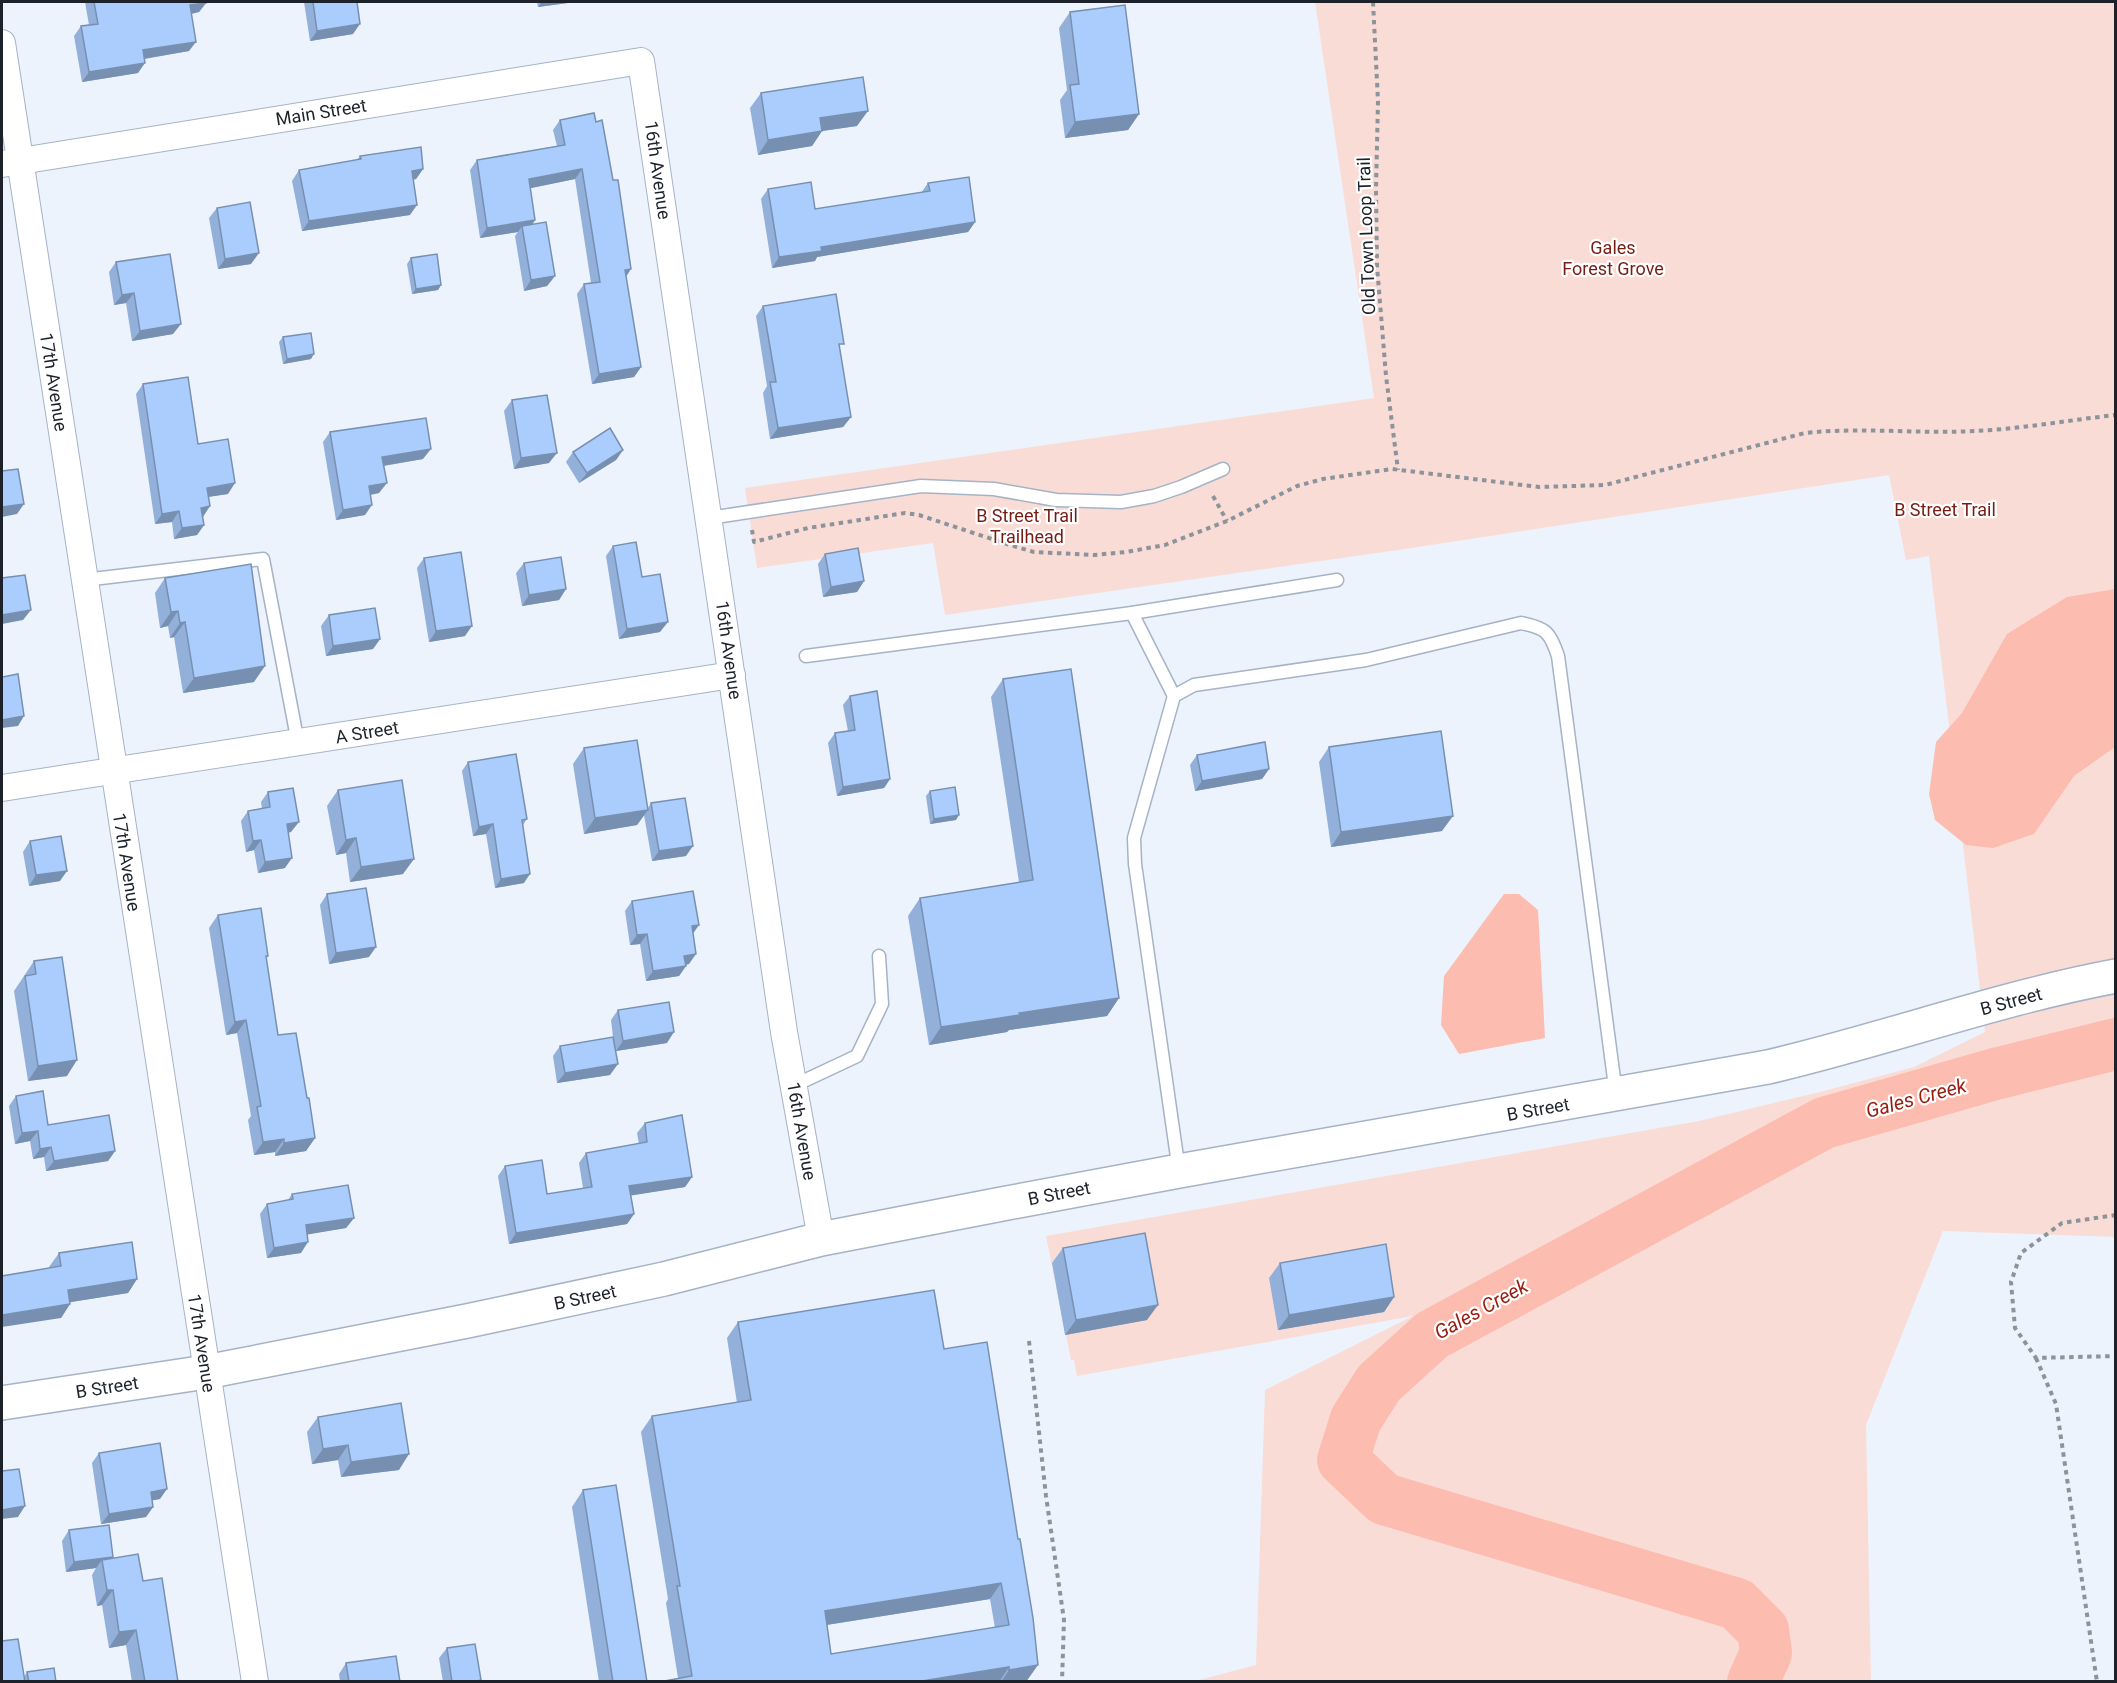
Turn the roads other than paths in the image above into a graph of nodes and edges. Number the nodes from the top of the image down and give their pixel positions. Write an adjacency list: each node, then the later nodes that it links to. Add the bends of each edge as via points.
1 (2, 43): 3 (street, 17th Avenue)
2 (642, 61): 3 (street, Main Street); 5 (street, 16th Avenue)
3 (10, 162): 6 (street, 17th Avenue)
4 (1223, 469): 5 (lane, via 1154,496 1121,502 1056,500 994,489 921,486)
5 (709, 518): 10 (street, 16th Avenue)
6 (84, 579): 12 (lane, via 263,559); 13 (street, 17th Avenue)
7 (1337, 580): 8 (lane)
8 (1132, 613): 9 (lane); 11 (lane)
9 (806, 656)
10 (732, 675): 12 (street, A Street); 17 (street, 16th Avenue)
11 (1174, 696): 18 (lane, via 1194,685 1366,660 1521,623 1538,626 1552,637 1558,656); 19 (lane, via 1134,838 1134,864)
12 (298, 743): 13 (street, A Street)
13 (113, 771): 14 (street, A Street); 21 (street, 17th Avenue)
14 (2, 788)
15 (879, 956): 17 (lane, via 882,1004 857,1056)
16 (2115, 976): 18 (main road, B Street, via 2040,993 1834,1052)
17 (794, 1086): 20 (street, 16th Avenue)
18 (1616, 1095): 19 (main road, B Street)
19 (1179, 1171): 20 (main road, B Street)
20 (821, 1239): 21 (main road, B Street, via 562,1302)
21 (206, 1372): 22 (main road, B Street); 23 (street, 17th Avenue)
22 (2, 1403)
23 (255, 1682)

